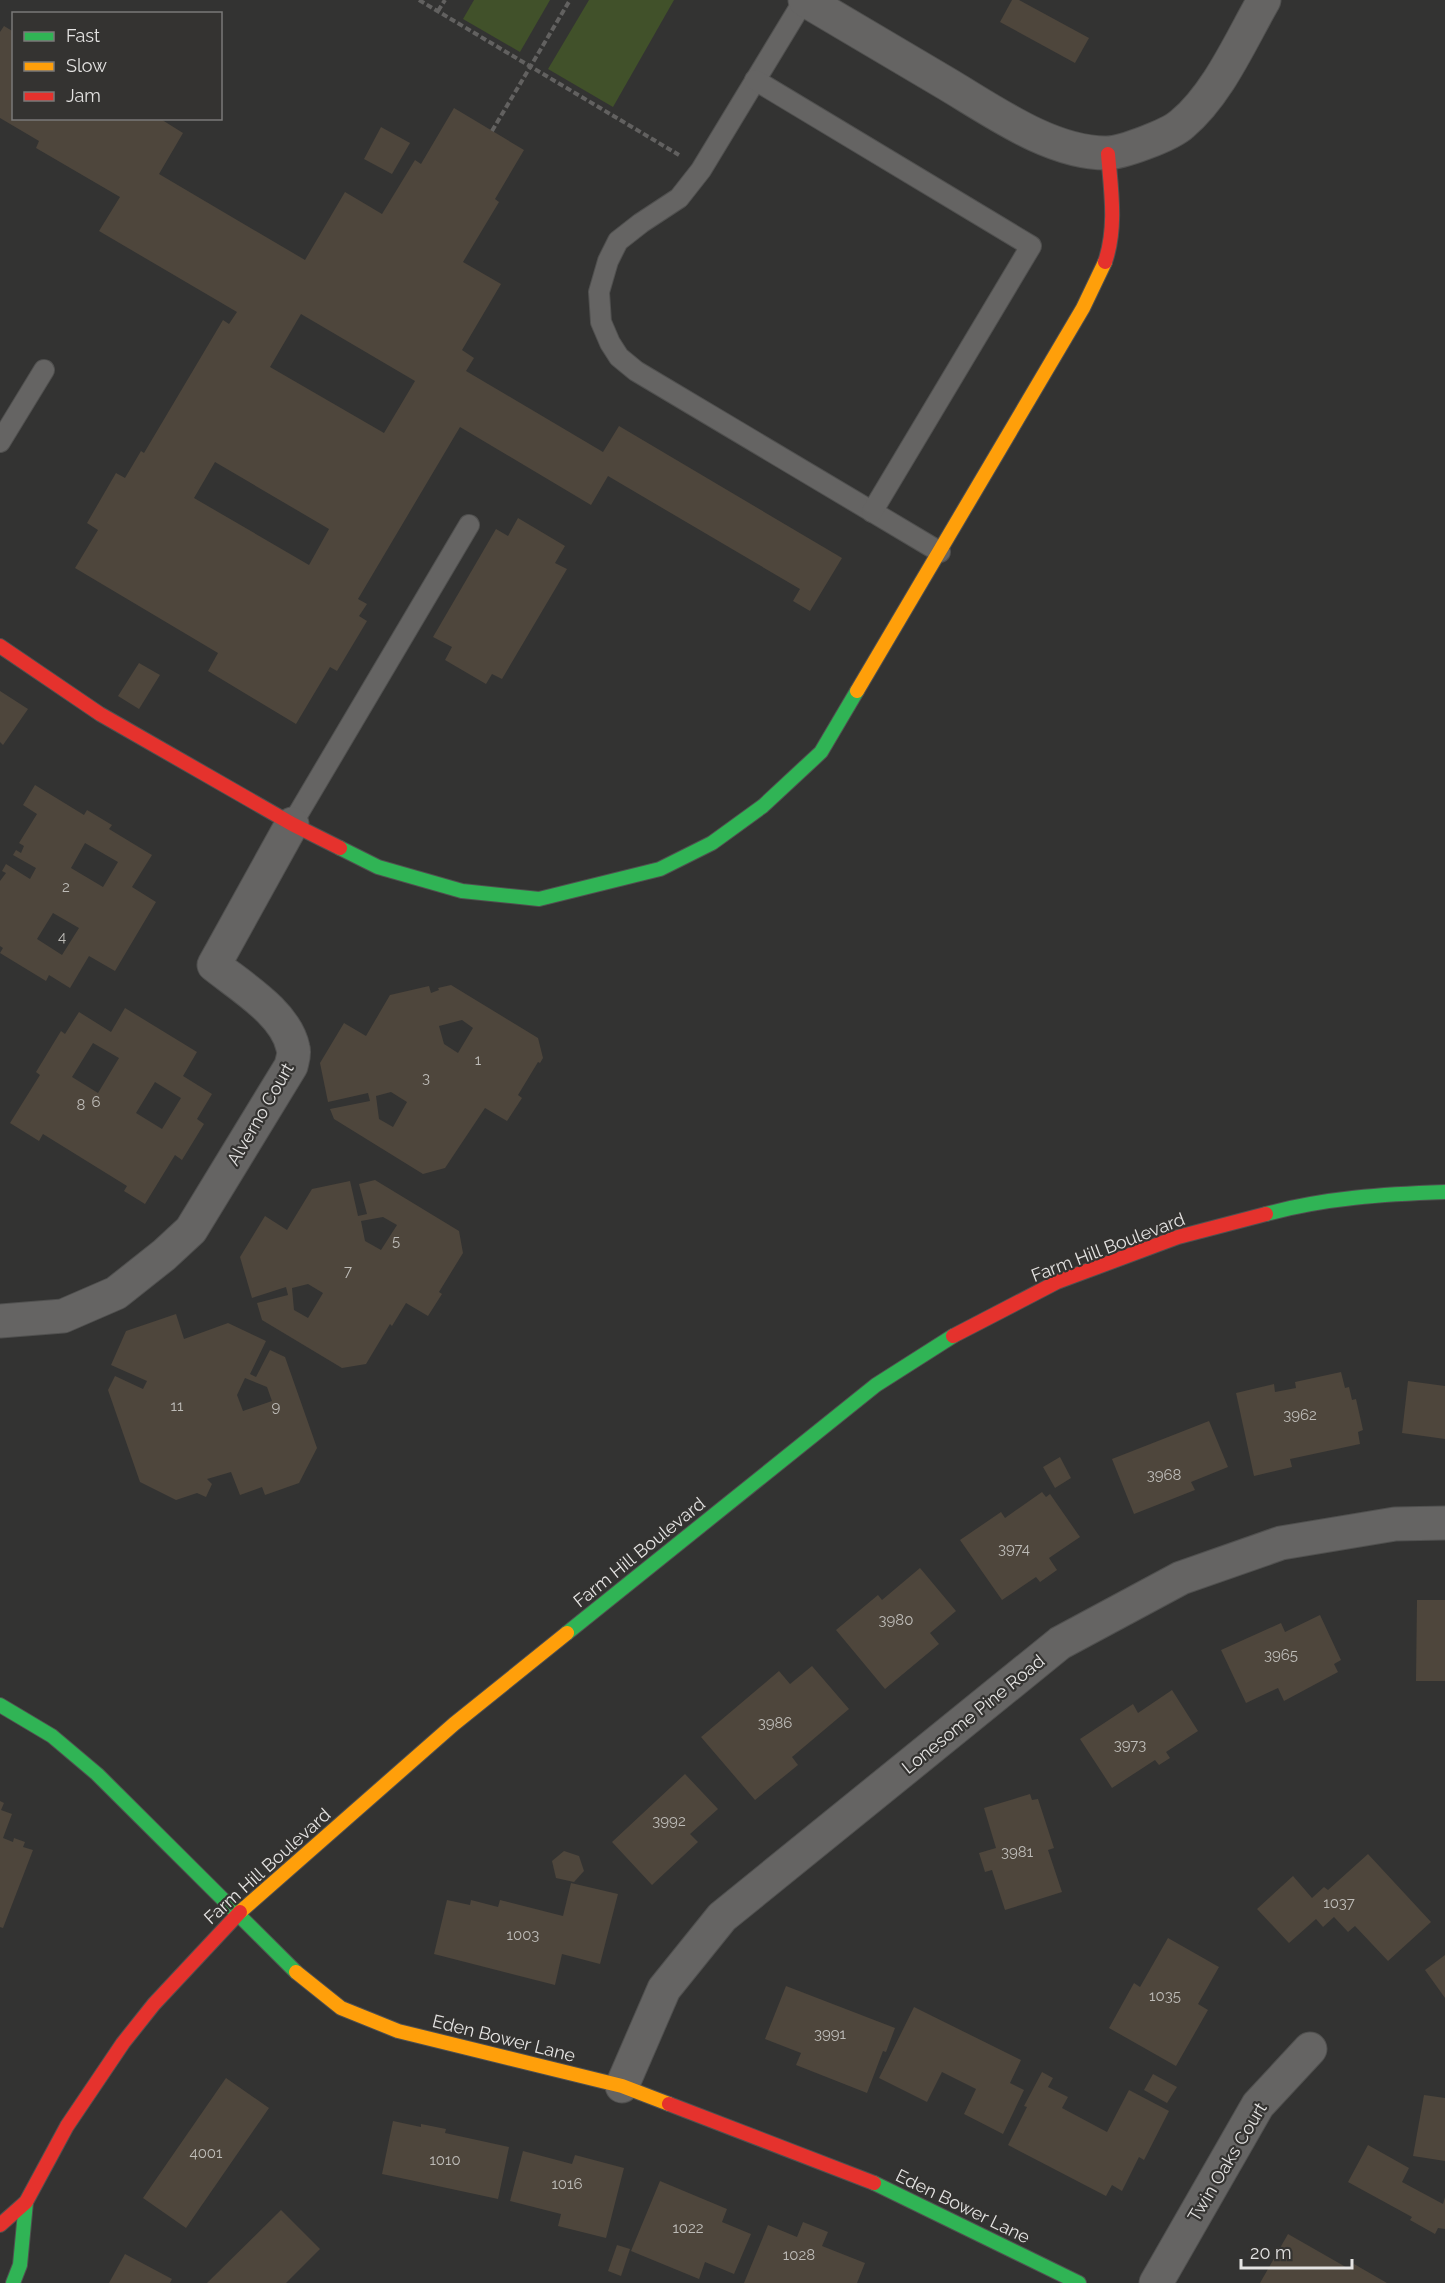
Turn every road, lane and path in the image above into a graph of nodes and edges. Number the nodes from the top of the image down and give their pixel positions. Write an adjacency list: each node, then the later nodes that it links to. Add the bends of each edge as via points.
1 (419, 0): 6 (path)
2 (445, 0): 6 (path)
3 (570, 0): 7 (path)
4 (804, 0): 8 (lane); 10 (street, via 1029,132 1072,148)
5 (1264, 0): 10 (street, via 1198,109 1180,126 1150,141)
6 (438, 11): 7 (path)
7 (531, 66): 9 (path); 11 (path)
8 (755, 80): 14 (lane, via 1032,246); 14 (lane, via 701,170 679,198 618,241 599,292 601,322 619,357 636,370)
9 (492, 131)
10 (1108, 154): 16 (street, via 1112,219 1110,244 1102,268 1083,309)
11 (684, 158)
12 (44, 370): 13 (lane)
13 (0, 442)
14 (872, 512): 16 (lane)
15 (469, 525): 18 (lane)
16 (940, 552): 18 (street, via 821,752 763,806 712,843 660,869 539,899 462,891 378,867)
17 (0, 646): 18 (street, via 100,714)
18 (292, 824): 20 (street, Alverno Court, via 214,965 270,1009 287,1032 294,1050 291,1066 191,1230 164,1255 116,1293 63,1316)
19 (1445, 1192): 23 (street, Farm Hill Boulevard, via 1384,1194 1298,1205 1178,1237 1057,1282 963,1330 876,1385 454,1724)
20 (0, 1321)
21 (1445, 1523): 25 (street, Lonesome Pine Road, via 1395,1524 1281,1543 1181,1578 1060,1643 723,1917 664,1989)
22 (0, 1705): 23 (street, Eden Bower Lane, via 52,1736 98,1774)
23 (236, 1914): 25 (street, Eden Bower Lane, via 293,1970 340,2008 398,2031); 26 (street, Farm Hill Boulevard, via 123,2043 67,2126)
24 (1310, 2049): 30 (street, Twin Oaks Court, via 1258,2105)
25 (622, 2086): 29 (street, Eden Bower Lane, via 890,2189)
26 (26, 2202): 27 (street, Farm Hill Boulevard); 28 (street, Farm Hill Boulevard, via 21,2265)
27 (0, 2225)
28 (13, 2283)
29 (1079, 2283)
30 (1156, 2283)

